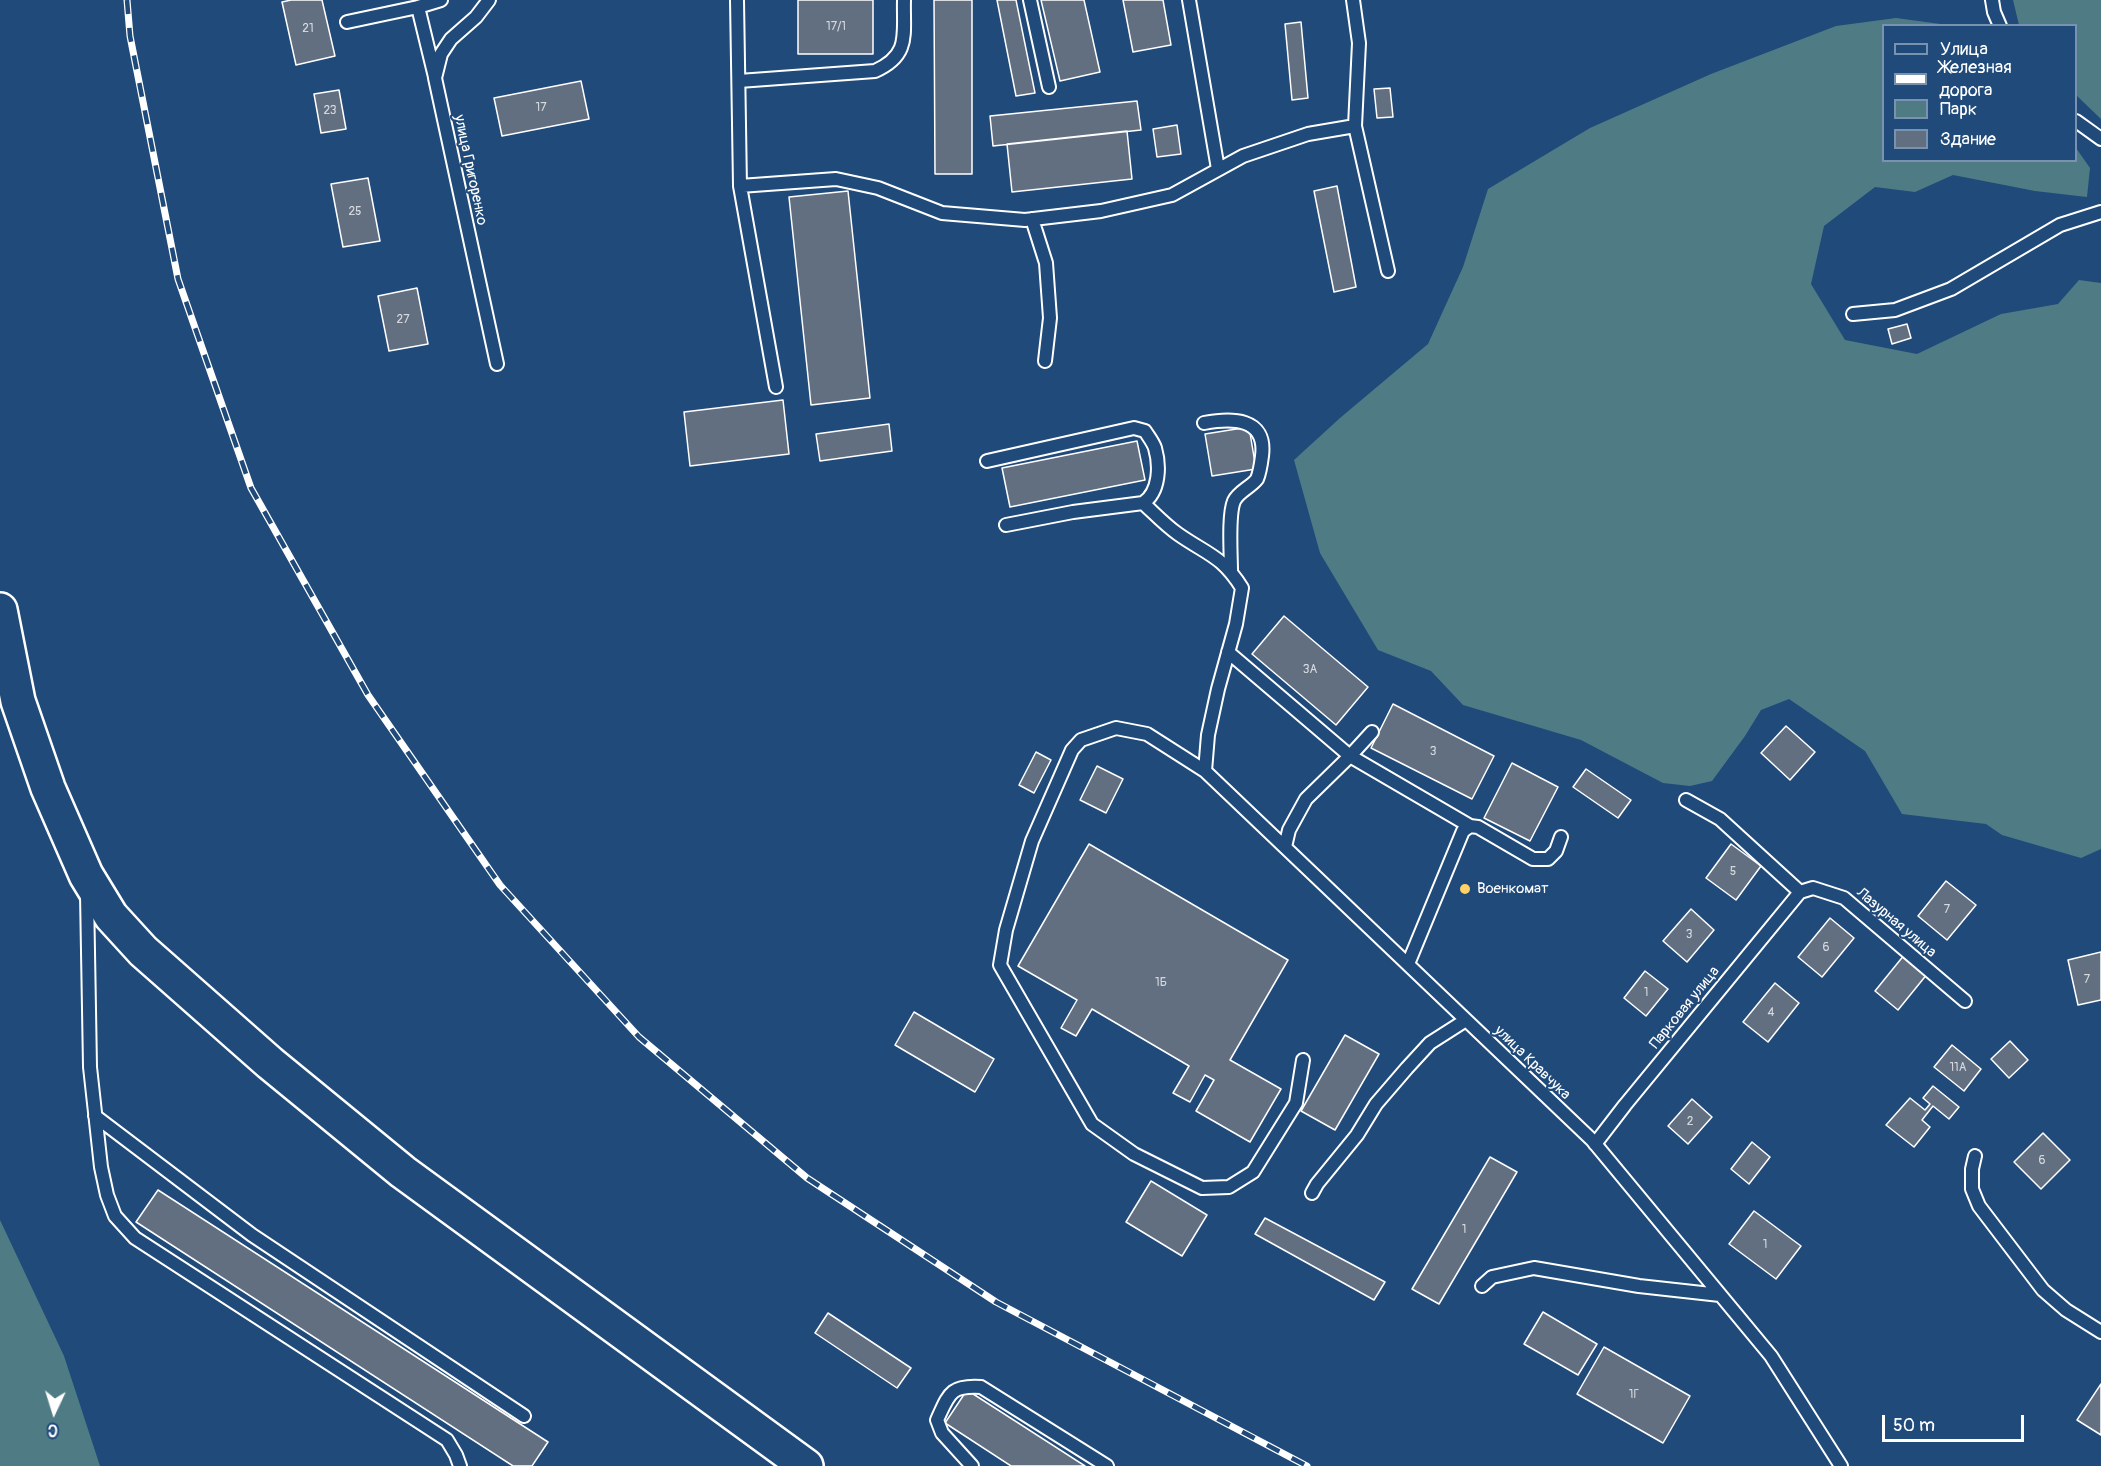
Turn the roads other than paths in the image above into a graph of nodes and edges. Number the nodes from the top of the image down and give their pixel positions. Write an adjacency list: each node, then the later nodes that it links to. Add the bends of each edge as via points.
1 (441, 0): 9 (lane)
2 (489, 0): 12 (lane, улица Григоренко, via 451,39 441,54)
3 (737, 0): 13 (lane)
4 (904, 0): 13 (lane, via 902,45 889,65 875,71)
5 (1029, 0): 14 (lane)
6 (1189, 0): 18 (lane)
7 (1353, 0): 16 (lane, via 1359,43)
8 (1992, 0): 11 (lane)
9 (418, 7): 10 (lane); 12 (lane)
10 (347, 22)
11 (1999, 24)
12 (435, 78): 25 (lane, улица Григоренко)
13 (739, 81): 19 (lane)
14 (1049, 87)
15 (2077, 122): 17 (lane)
16 (1355, 126): 18 (lane, via 1308,134 1243,156); 22 (lane)
17 (2101, 139)
18 (1218, 169): 21 (lane, via 1172,195)
19 (740, 186): 21 (lane, via 836,179 878,188 942,213); 26 (lane)
20 (2101, 212): 23 (lane, via 2060,225 1951,289 1895,310)
21 (1032, 219): 24 (lane, via 1046,263 1050,318)
22 (1388, 271)
23 (1853, 314)
24 (1045, 361)
25 (497, 364)
26 (776, 387)
27 (1203, 423): 31 (lane, via 1226,419 1247,423 1259,434 1263,447 1256,480 1234,500)
28 (987, 461): 29 (lane, via 1134,428 1145,431 1155,447 1159,472 1148,500)
29 (1143, 503): 30 (lane); 31 (lane, via 1177,534 1216,557)
30 (1006, 525)
31 (1231, 571): 33 (lane, via 1242,588)
32 (0, 610): 34 (main road)
33 (1228, 652): 36 (lane); 37 (lane, via 1208,735)
34 (8, 691): 42 (main road, via 18,701 48,788)
35 (1372, 732): 36 (lane)
36 (1350, 756): 39 (lane); 41 (lane, via 1306,800 1289,830)
37 (1206, 771): 41 (lane, улица Кравчука); 47 (lane, улица Кравчука, via 1147,734 1116,728 1082,740 1072,750 1032,841 1000,965 1092,1124 1134,1154 1202,1188 1229,1187 1253,1172 1296,1103)
38 (1686, 800): 43 (lane, via 1720,819)
39 (1470, 826): 40 (lane, via 1533,859 1548,859); 44 (lane, via 1458,840)
40 (1561, 837)
41 (1285, 847): 44 (lane, улица Кравчука)
42 (86, 875): 48 (lane, via 90,1067); 57 (main road, via 111,916 142,951 270,1063 403,1172)
43 (1800, 892): 45 (lane, Лазурная улица, via 1813,888 1844,898); 49 (lane, Парковая улица)
44 (1408, 964): 46 (lane, улица Кравчука)
45 (1965, 1001)
46 (1466, 1020): 49 (lane, улица Кравчука); 51 (lane, via 1430,1043 1407,1068)
47 (1303, 1060)
48 (95, 1116): 55 (lane, via 252,1235); 56 (lane, via 107,1195 115,1216 135,1238 447,1440)
49 (1595, 1144): 53 (lane, улица Кравчука)
50 (1975, 1156): 54 (lane, via 1972,1189 1979,1206 2043,1290)
51 (1312, 1193)
52 (1482, 1286): 53 (lane, via 1492,1277 1534,1268)
53 (1720, 1295): 60 (lane, улица Кравчука, via 1771,1356)
54 (2101, 1332)
55 (524, 1416)
56 (460, 1466)
57 (806, 1466)
58 (972, 1466): 59 (lane, via 942,1432 937,1420 948,1396 962,1386 981,1387)
59 (1107, 1466)
60 (1841, 1466)

